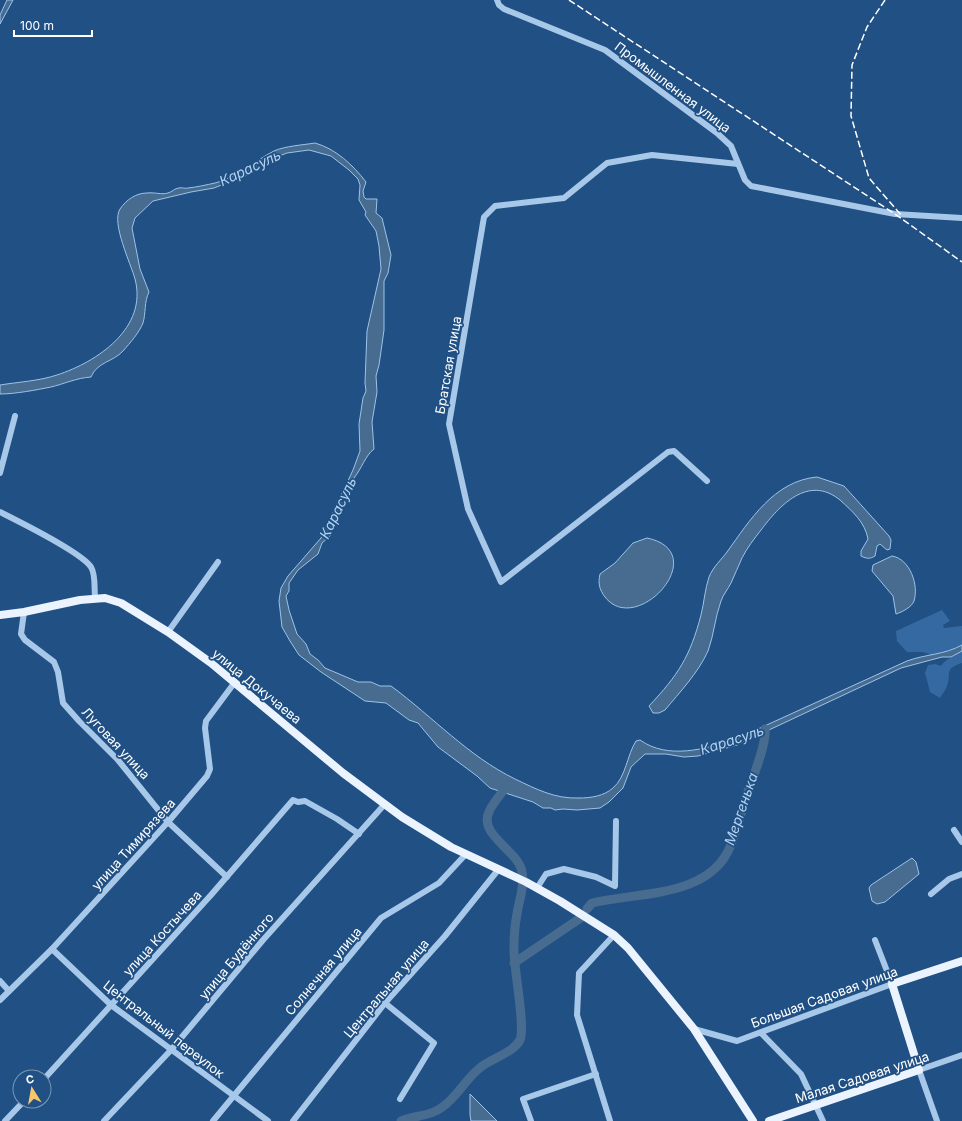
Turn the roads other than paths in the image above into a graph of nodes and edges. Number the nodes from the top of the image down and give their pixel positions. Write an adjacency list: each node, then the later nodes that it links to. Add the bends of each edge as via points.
1 (497, 0): 2 (street, Промышленная улица, via 504,9 605,50 717,133 731,146)
2 (738, 164): 3 (street, Промышленная улица, via 745,180 751,186 762,189 895,214); 6 (street, Братская улица, via 652,155 607,163 564,198 495,206 484,218 448,424 468,509 501,582 668,452 674,451)
3 (962, 218)
4 (15, 416): 5 (street)
5 (0, 473)
6 (707, 481)
7 (0, 512): 9 (street, via 54,541 86,562 93,571)
8 (218, 562): 12 (street)
9 (95, 598): 10 (main road); 12 (main road, улица Докучаева, via 121,603)
10 (24, 612): 11 (main road); 16 (street, Луговая улица, via 21,634 54,662 63,703 118,760)
11 (0, 615)
12 (168, 632): 13 (main road, улица Докучаева)
13 (235, 682): 14 (main road, улица Докучаева); 16 (street, улица Тимирязева, via 206,721 210,769 207,776)
14 (384, 805): 18 (street, улица Будённого); 20 (main road, улица Докучаева, via 417,828)
15 (616, 821): 24 (street, via 615,886 596,877 564,869 546,874)
16 (168, 822): 23 (street, Луговая улица); 28 (street, улица Тимирязева)
17 (954, 830): 19 (street)
18 (359, 834): 23 (street, улица Костычева, via 305,800 293,800); 38 (street, улица Будённого, via 263,940)
19 (962, 842)
20 (466, 854): 21 (main road, улица Докучаева); 43 (street, Солнечная улица, via 439,884 381,918)
21 (498, 870): 24 (main road, улица Докучаева); 34 (street, Центральная улица, via 445,936)
22 (962, 874): 25 (street, via 949,879)
23 (227, 877): 35 (street, улица Костычева)
24 (537, 888): 26 (main road, улица Докучаева, via 595,921)
25 (931, 894)
26 (614, 935): 36 (main road, улица Докучаева, via 628,948); 42 (street, via 579,973 577,1015)
27 (875, 940): 31 (street)
28 (52, 949): 32 (street, улица Тимирязева); 35 (street, Центральный переулок)
29 (962, 961): 31 (main road, Большая Садовая улица)
30 (0, 981): 32 (street)
31 (892, 984): 37 (street, Большая Садовая улица); 41 (main road)
32 (9, 990): 33 (street, улица Тимирязева)
33 (0, 1000)
34 (385, 1003): 44 (street, via 434,1043); 51 (street, Центральная улица)
35 (111, 1005): 38 (street, Центральный переулок); 40 (street, улица Костычева)
36 (694, 1029): 37 (street, Большая Садовая улица, via 737,1041); 54 (main road, улица Докучаева)
37 (761, 1033): 45 (street, via 802,1074)
38 (171, 1050): 43 (street, Центральный переулок); 48 (street, улица Будённого)
39 (962, 1056): 41 (street, Малая Садовая улица)
40 (52, 1069)
41 (919, 1070): 45 (main road, Малая Садовая улица); 57 (street)
42 (596, 1074): 52 (street, via 523,1099); 53 (street)
43 (233, 1096): 49 (street, Солнечная улица); 50 (street, Центральный переулок)
44 (400, 1099)
45 (816, 1104): 55 (main road, Малая Садовая улица); 56 (street)
46 (16, 1109): 47 (street)
47 (5, 1121)
48 (104, 1121)
49 (213, 1121)
50 (268, 1121)
51 (292, 1121)
52 (530, 1121)
53 (610, 1121)
54 (753, 1121)
55 (769, 1121)
56 (823, 1121)
57 (937, 1121)

